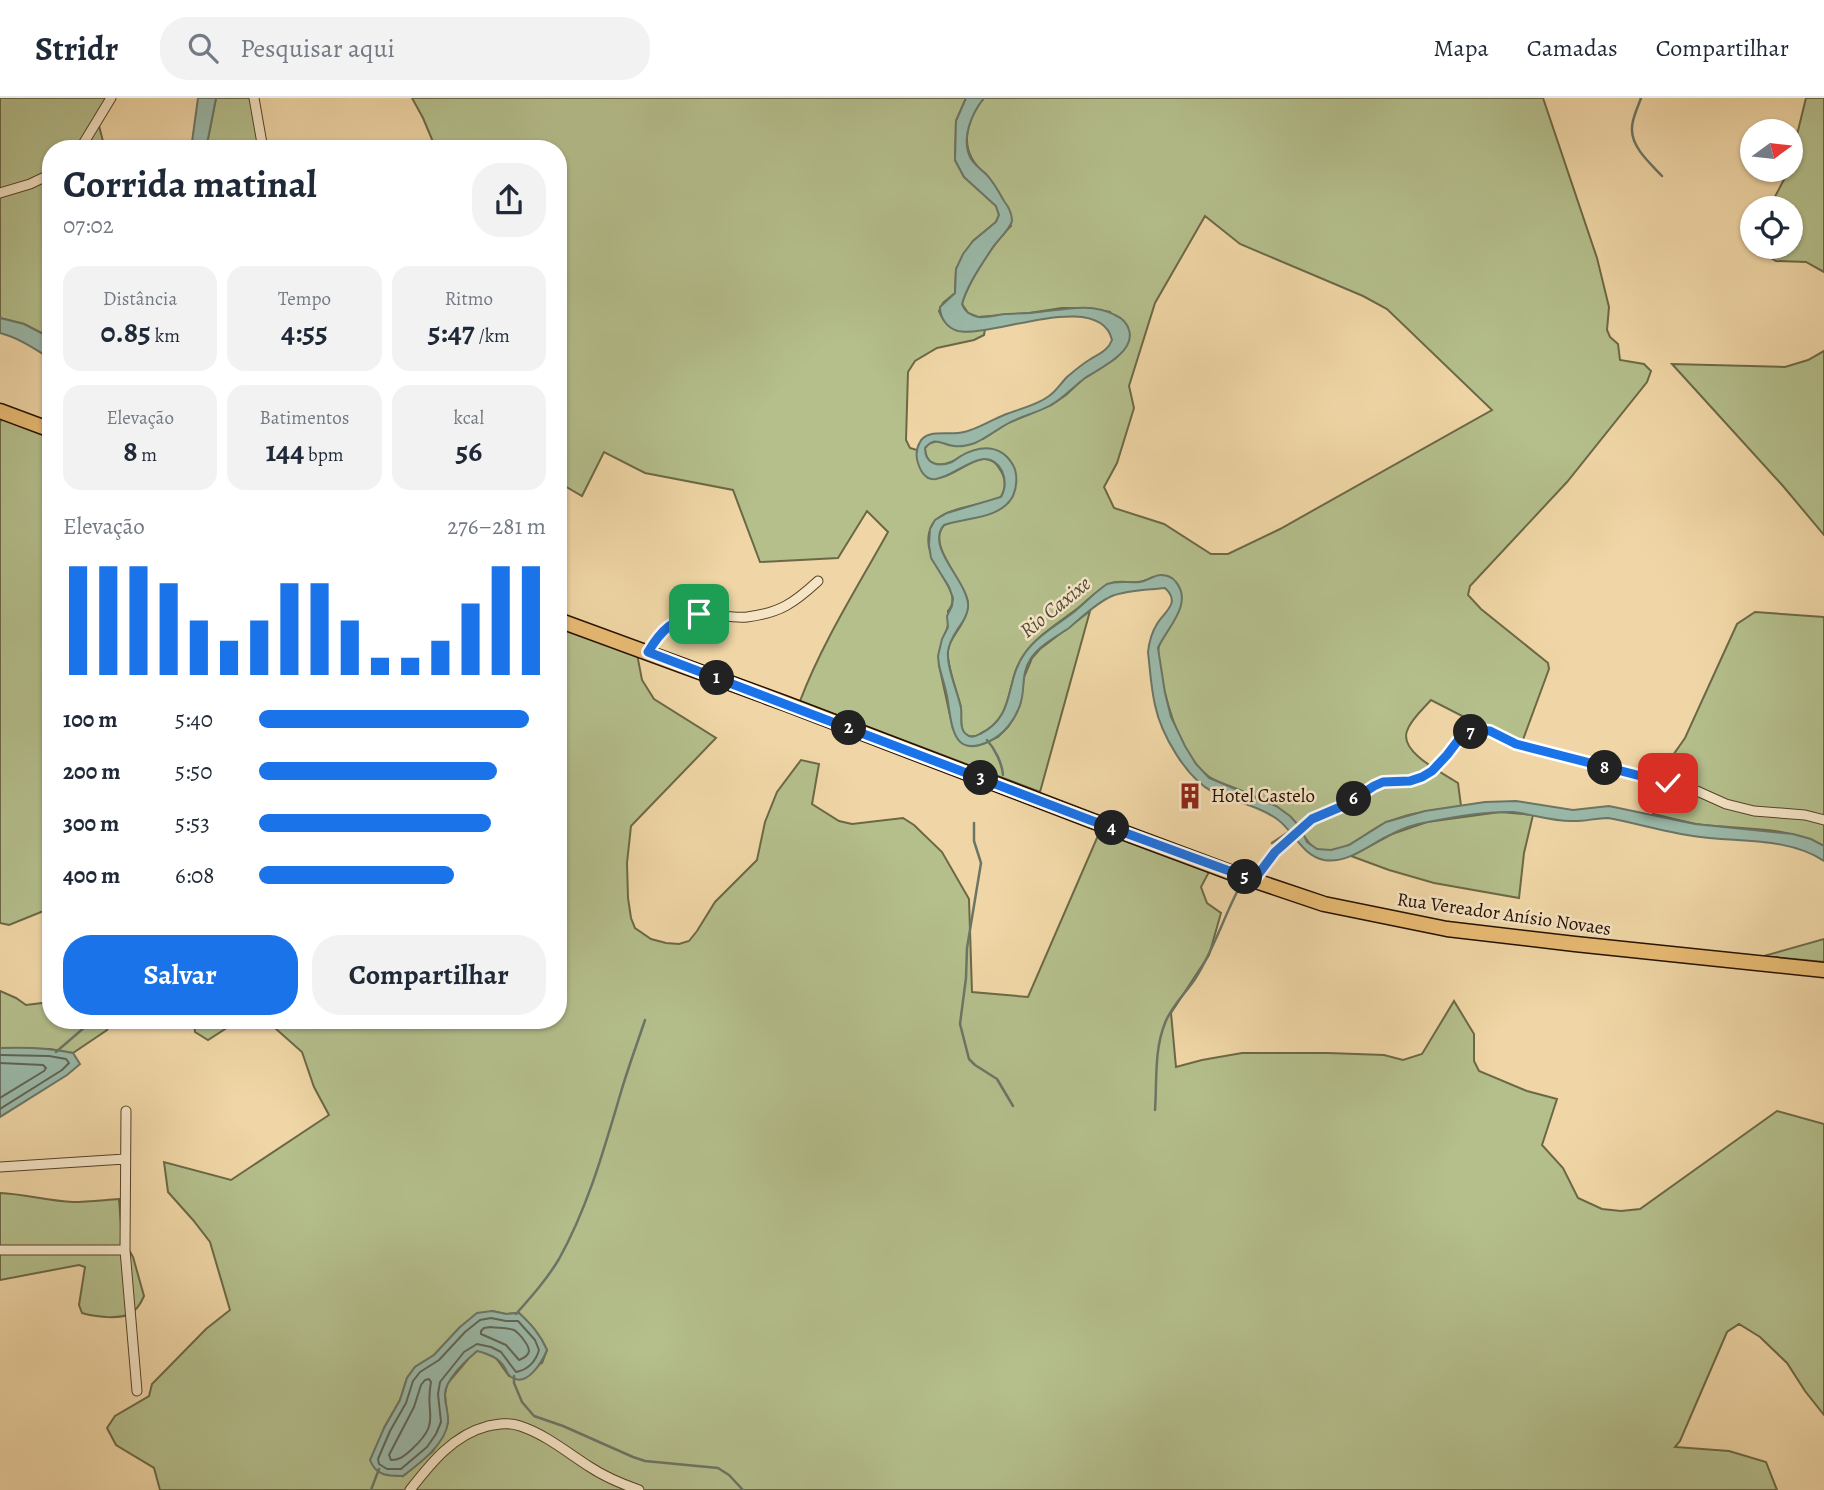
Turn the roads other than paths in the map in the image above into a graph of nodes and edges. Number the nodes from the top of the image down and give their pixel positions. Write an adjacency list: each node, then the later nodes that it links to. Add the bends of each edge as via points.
1 (111, 98): 3 (street)
2 (254, 98): 4 (street)
3 (86, 140)
4 (261, 140)
5 (42, 178): 6 (street)
6 (0, 193)
7 (0, 411): 8 (main road)
8 (42, 427)
9 (818, 581): 11 (street, via 775,611 743,617 699,614 680,620 659,635)
10 (567, 623): 11 (main road, Rua Vereador Anísio Novaes)
11 (648, 652): 13 (main road, Rua Vereador Anísio Novaes)
12 (1824, 820): 13 (street, via 1726,804 1697,791 1516,744 1479,730 1463,734 1422,777 1383,782 1312,819 1275,852)
13 (1254, 880): 14 (main road, Rua Vereador Anísio Novaes, via 1324,904 1447,929)
14 (1824, 970)
15 (127, 1111): 16 (street)
16 (125, 1159): 17 (street); 18 (street)
17 (0, 1167)
18 (125, 1250): 19 (street); 20 (street)
19 (0, 1251)
20 (137, 1391)
21 (410, 1490): 22 (street, via 461,1437 498,1424 521,1426)
22 (639, 1490)

